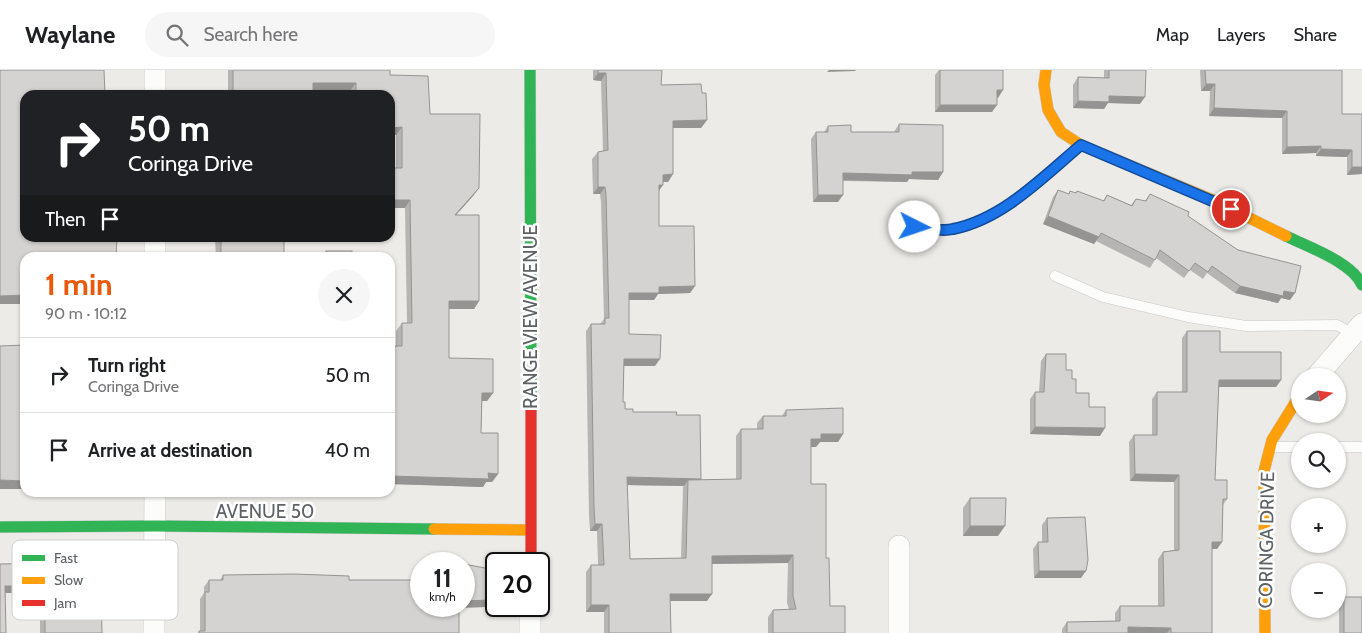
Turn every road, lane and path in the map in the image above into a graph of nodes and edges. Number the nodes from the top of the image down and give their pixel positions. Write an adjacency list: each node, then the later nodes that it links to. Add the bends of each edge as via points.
1 (155, 70): 4 (street)
2 (530, 70): 19 (street, RANGE VIEW AVENUE)
3 (1046, 70): 5 (street, via 1044,85 1048,110 1061,132)
4 (155, 90)
5 (1081, 145): 6 (lane, via 1018,198 980,221 952,230); 8 (street, via 1213,200 1336,261 1358,276)
6 (915, 227)
7 (1055, 276): 9 (lane, via 1102,297 1188,317 1246,326 1337,324)
8 (1362, 285)
9 (1358, 329): 10 (street)
10 (1324, 368)
11 (1291, 409): 13 (street, CORINGA DRIVE)
12 (1362, 446): 15 (lane)
13 (1271, 447): 14 (lane); 28 (street, CORINGA DRIVE, via 1264,472)
14 (1291, 447)
15 (1346, 447)
16 (155, 497): 17 (street)
17 (155, 526): 18 (street, AVENUE 50); 19 (street, AVENUE 50); 20 (street)
18 (0, 527)
19 (530, 530): 22 (street, RANGE VIEW AVENUE)
20 (155, 540)
21 (899, 546): 27 (street)
22 (530, 552)
23 (530, 617): 26 (street)
24 (154, 620): 25 (street)
25 (154, 633)
26 (530, 633)
27 (899, 633)
28 (1265, 633)

